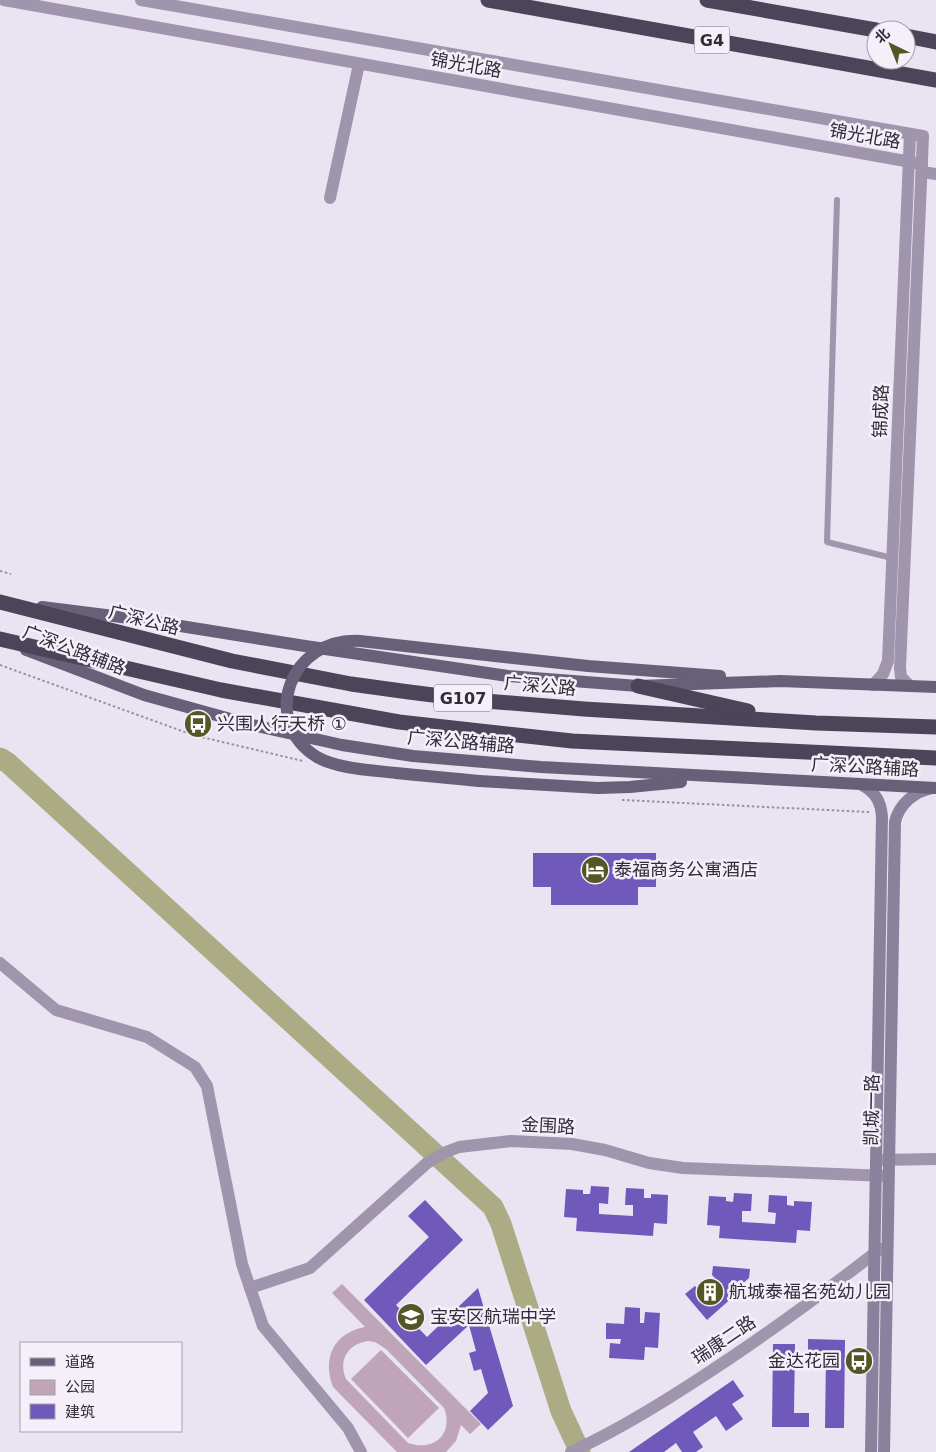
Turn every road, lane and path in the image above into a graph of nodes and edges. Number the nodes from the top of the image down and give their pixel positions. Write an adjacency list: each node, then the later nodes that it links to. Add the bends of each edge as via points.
1 (4, 0): 8 (street, 锦光北路)
2 (142, 0): 10 (street, 锦光北路)
3 (488, 0): 9 (highway, G4)
4 (707, 0): 5 (highway, G4)
5 (866, 28)
6 (916, 38): 7 (highway)
7 (936, 42)
8 (359, 64): 12 (street, 锦光北路); 15 (street)
9 (936, 80)
10 (910, 134): 11 (street, 锦光北路); 12 (street, 锦成路)
11 (923, 136): 13 (street, 锦成路)
12 (909, 162): 13 (street, 锦光北路); 17 (street, 锦成路)
13 (922, 168): 14 (street, 锦光北路); 25 (street, 锦成路, via 900,668 901,677)
14 (936, 174)
15 (330, 198)
16 (837, 200): 17 (lane, via 827,542)
17 (892, 558): 23 (street, 锦成路, via 888,661 883,674)
18 (0, 571): 19 (path)
19 (11, 574)
20 (0, 602): 24 (main road, 广深公路辅路, via 137,619 508,676); 27 (highway, 广深公路 / G107, via 232,661 351,684 584,709)
21 (0, 640): 29 (highway, G107, via 220,690 399,722 572,741); 30 (main road, 广深公路辅路, via 144,695 252,725 342,745 413,756 541,768)
22 (780, 681): 23 (main road, 广深公路辅路); 24 (main road, 广深公路辅路); 30 (main road, bridge, via 615,668 360,641 338,642 309,656 295,673 288,693 288,715 296,735 310,752 340,765 479,781 598,788)
23 (873, 685): 25 (main road, 广深公路辅路)
24 (638, 686): 27 (highway, via 717,705)
25 (910, 686): 26 (main road, 广深公路辅路)
26 (936, 687)
27 (816, 723): 28 (highway, 广深公路 / G107)
28 (936, 727)
29 (936, 758)
30 (733, 778): 31 (main road, 广深公路辅路)
31 (862, 785): 32 (main road, 广深公路辅路); 35 (street, 凯城一路, via 879,800 882,817)
32 (934, 788): 36 (street, 凯城一路, via 919,792 906,801 895,822)
33 (0, 963): 41 (street, via 56,1010 147,1037 195,1067 207,1086 242,1264)
34 (936, 1159): 36 (street)
35 (876, 1160): 36 (street); 37 (street, 凯城一路)
36 (889, 1160): 38 (street, 凯城一路)
37 (876, 1175): 38 (street, 金围路); 40 (street, 凯城一路); 41 (street, 金围路, via 665,1167 572,1144 501,1142 459,1147 421,1168 310,1268)
38 (889, 1176): 39 (street, 凯城一路)
39 (888, 1244): 40 (street, 瑞康二路); 45 (street, 凯城一路)
40 (874, 1254): 43 (street, 瑞康二路, via 727,1360 599,1439); 44 (street, 凯城一路)
41 (250, 1288): 42 (street, via 263,1326 348,1428)
42 (361, 1452)
43 (571, 1452)
44 (871, 1452)
45 (884, 1452)

